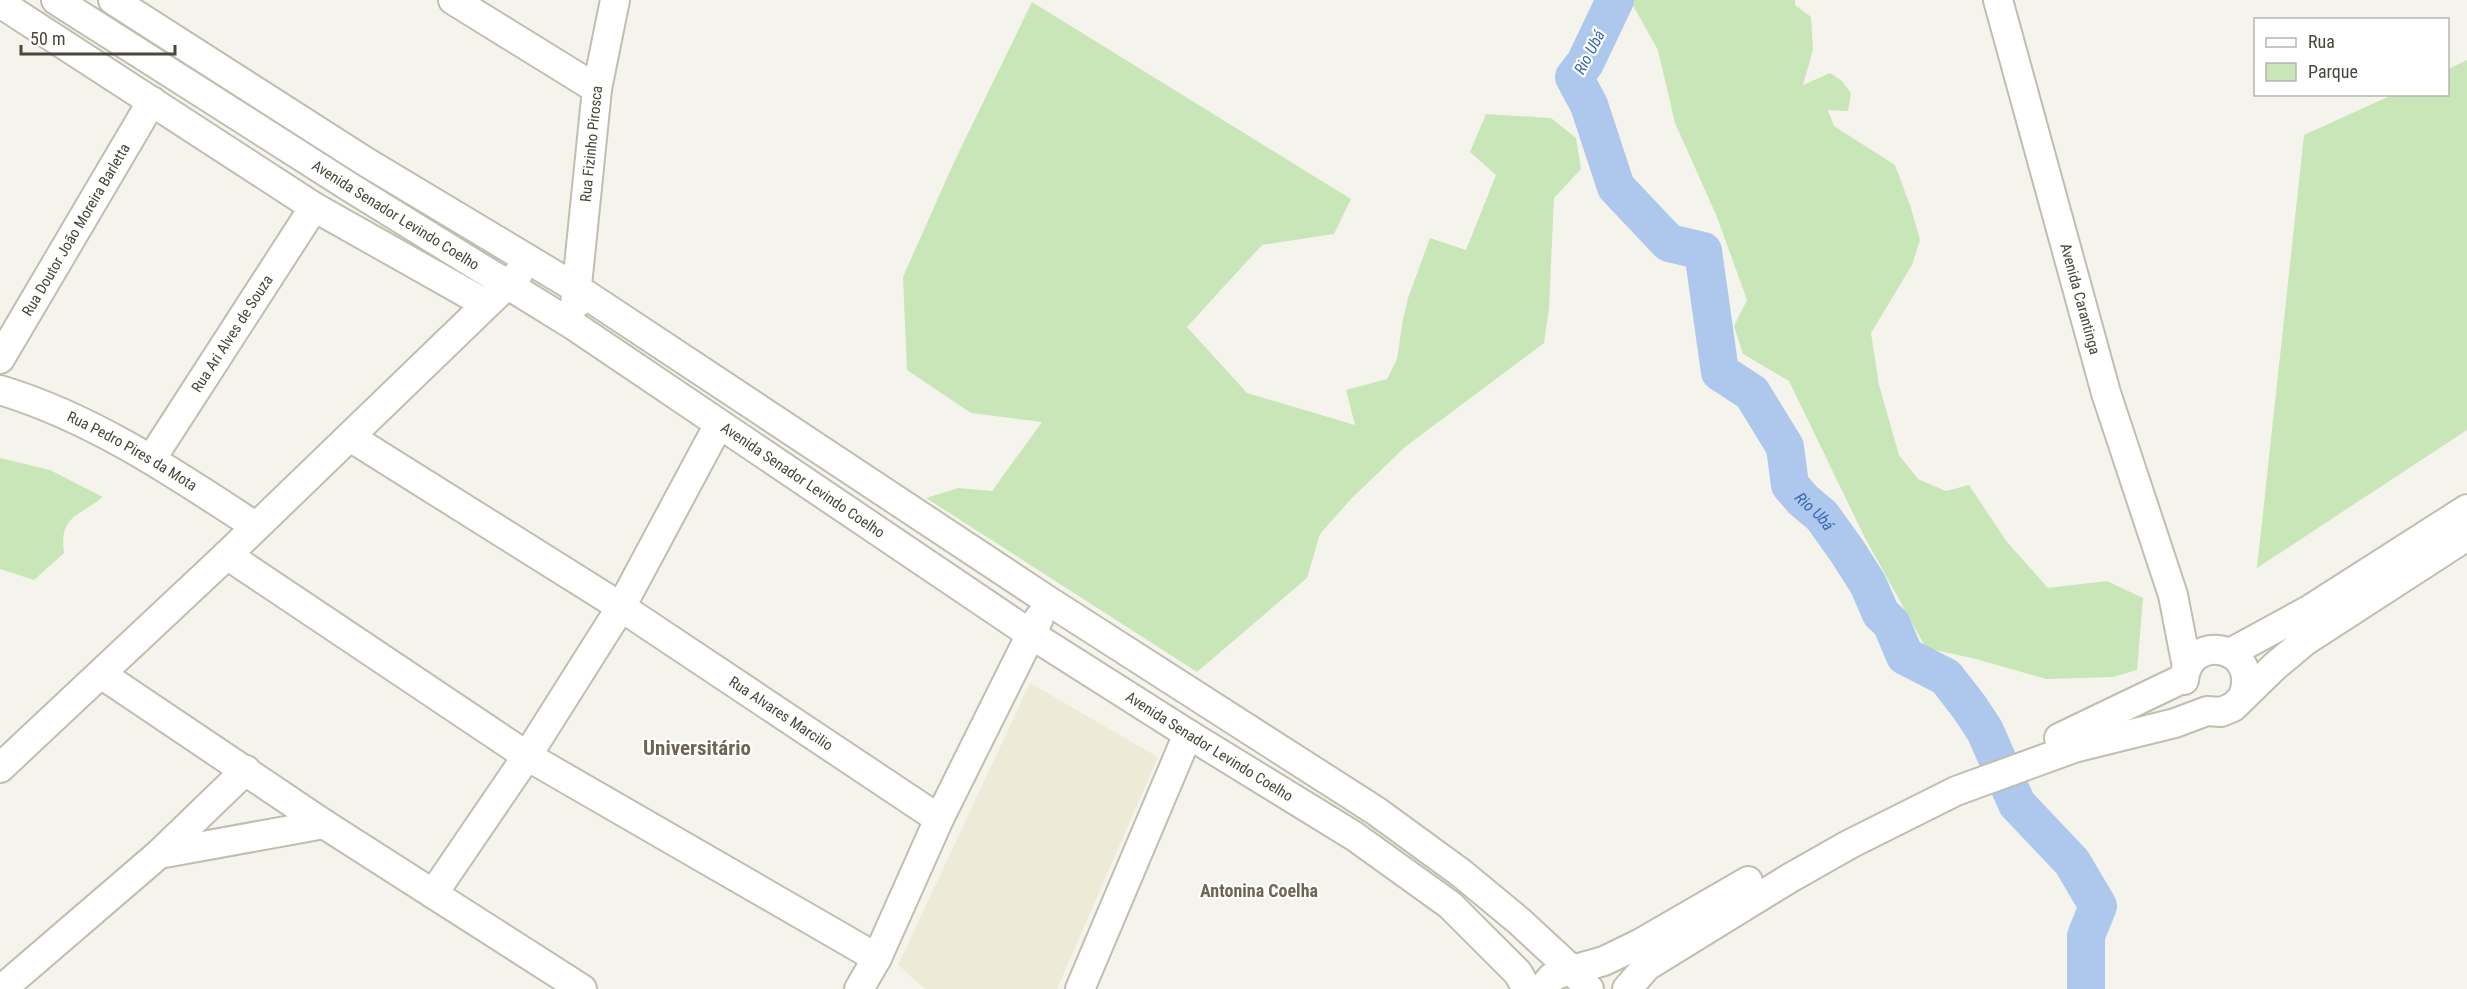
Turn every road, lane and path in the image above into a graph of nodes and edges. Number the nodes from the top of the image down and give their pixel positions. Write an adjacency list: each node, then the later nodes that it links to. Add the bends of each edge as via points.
1 (56, 0): 12 (street, Avenida Senador Levindo Coelho)
2 (113, 0): 10 (street)
3 (453, 0): 7 (street)
4 (615, 0): 7 (street, Rua Fizinho Pirosca)
5 (1998, 0): 23 (street, Avenida Carantinga, via 2106,393)
6 (1, 6): 8 (street)
7 (597, 88): 11 (street, Rua Fizinho Pirosca)
8 (152, 100): 9 (street); 14 (street, Rua Doutor João Moreira Barletta)
9 (314, 207): 12 (street); 18 (street, Rua Ari Alves de Souza)
10 (531, 262): 11 (street); 12 (street)
11 (576, 288): 13 (street, Rua Fizinho Pirosca); 24 (street)
12 (496, 294): 13 (street, Avenida Senador Levindo Coelho); 17 (street)
13 (573, 325): 16 (street, Avenida Senador Levindo Coelho)
14 (0, 359)
15 (0, 390): 18 (street, Rua Pedro Pires da Mota, via 42,402)
16 (719, 424): 25 (street); 26 (street, Avenida Senador Levindo Coelho)
17 (350, 437): 20 (street); 25 (street, Rua Alvares Marcilio)
18 (152, 458): 20 (street, Rua Pedro Pires da Mota)
19 (2467, 509): 27 (street, via 2309,610)
20 (255, 526): 22 (street)
21 (2467, 536): 30 (street, via 2305,641)
22 (227, 555): 29 (street); 34 (street)
23 (2173, 595): 27 (street, Avenida Carantinga); 28 (street, Avenida Carantinga)
24 (1047, 600): 26 (street); 43 (street, via 1376,810 1461,873)
25 (621, 607): 34 (street); 38 (street, Rua Alvares Marcilio)
26 (1032, 635): 32 (street, Avenida Senador Levindo Coelho); 38 (street)
27 (2226, 651): 28 (street, via 2202,653); 30 (street, via 2240,661 2246,672)
28 (2186, 673): 31 (street, via 2186,692 2194,704); 33 (street)
29 (101, 674): 35 (street); 36 (street)
30 (2243, 697): 31 (street, via 2221,712)
31 (2207, 711): 33 (street, via 2175,723)
32 (1188, 734): 47 (street); 48 (street, Avenida Senador Levindo Coelho, via 1353,836 1450,905 1518,973)
33 (2041, 753): 37 (street)
34 (526, 756): 41 (street); 42 (street)
35 (0, 768)
36 (246, 771): 39 (street); 40 (street)
37 (1954, 785): 43 (street, via 1842,827 1604,961); 50 (street, via 1790,878 1647,966)
38 (939, 819): 42 (street)
39 (324, 824): 40 (street); 41 (street)
40 (159, 854): 44 (street)
41 (433, 894): 45 (street)
42 (877, 958): 46 (street)
43 (1581, 979): 49 (street, via 1551,978)
44 (2, 989)
45 (582, 989)
46 (858, 989)
47 (1080, 989)
48 (1527, 989)
49 (1542, 989)
50 (1627, 989)

